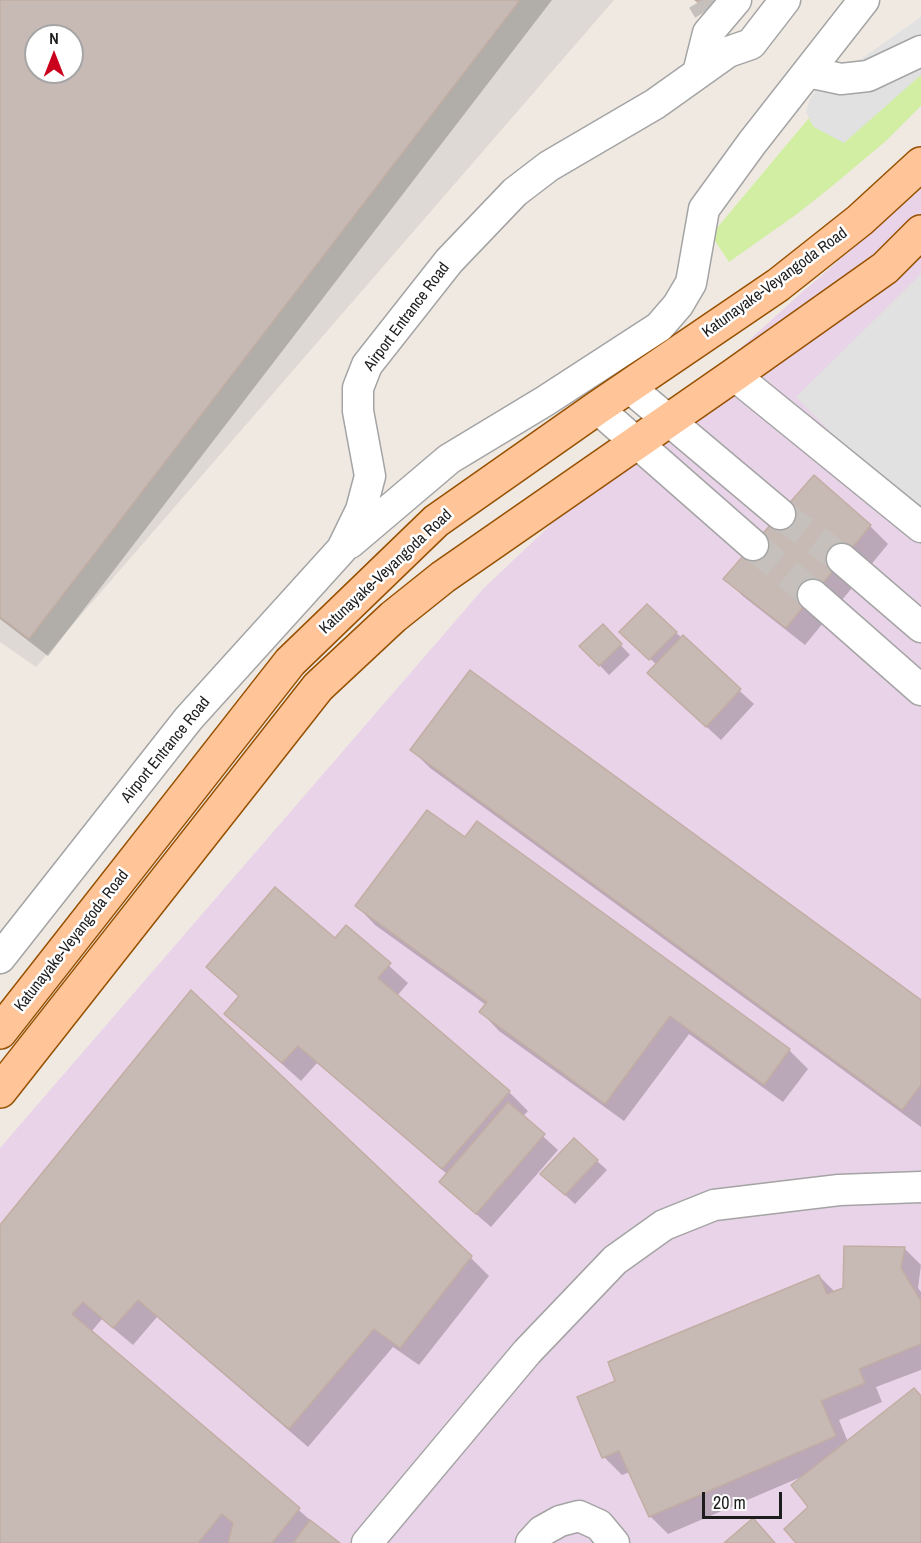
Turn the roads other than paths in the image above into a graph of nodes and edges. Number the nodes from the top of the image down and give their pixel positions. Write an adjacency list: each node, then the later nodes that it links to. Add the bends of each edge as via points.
1 (736, 0): 6 (lane, via 712,16)
2 (785, 0): 6 (lane, Airport Entrance Road, via 752,44 728,52)
3 (864, 0): 5 (lane)
4 (921, 51): 5 (lane, via 868,76 841,79)
5 (808, 72): 17 (lane, via 704,209 691,283 659,327 449,459)
6 (698, 74): 17 (lane, Airport Entrance Road, via 549,166 515,192 449,261 367,365 358,388 358,411 370,476 361,510)
7 (921, 164): 10 (main road, Katunayake-Veyangoda Road, via 860,220 778,285)
8 (921, 232): 9 (main road, via 885,268)
9 (734, 375): 12 (main road); 15 (lane)
10 (629, 387): 11 (main road, Katunayake-Veyangoda Road); 12 (lane)
11 (597, 408): 13 (lane); 23 (main road, Katunayake-Veyangoda Road, via 436,521 290,662)
12 (668, 420): 13 (main road); 14 (lane)
13 (637, 443): 16 (lane); 24 (main road, via 443,577 393,617 318,687)
14 (780, 514)
15 (921, 527)
16 (753, 545)
17 (342, 549): 22 (lane, Airport Entrance Road, via 189,718)
18 (842, 559): 20 (lane)
19 (813, 595): 21 (lane)
20 (921, 627)
21 (921, 690)
22 (0, 958)
23 (0, 1032)
24 (0, 1091)
25 (921, 1187): 26 (lane, via 839,1190 714,1205 664,1225 615,1260 527,1352)
26 (367, 1543)
27 (531, 1543): 28 (lane, via 560,1521 579,1516 599,1525)
28 (614, 1543)

